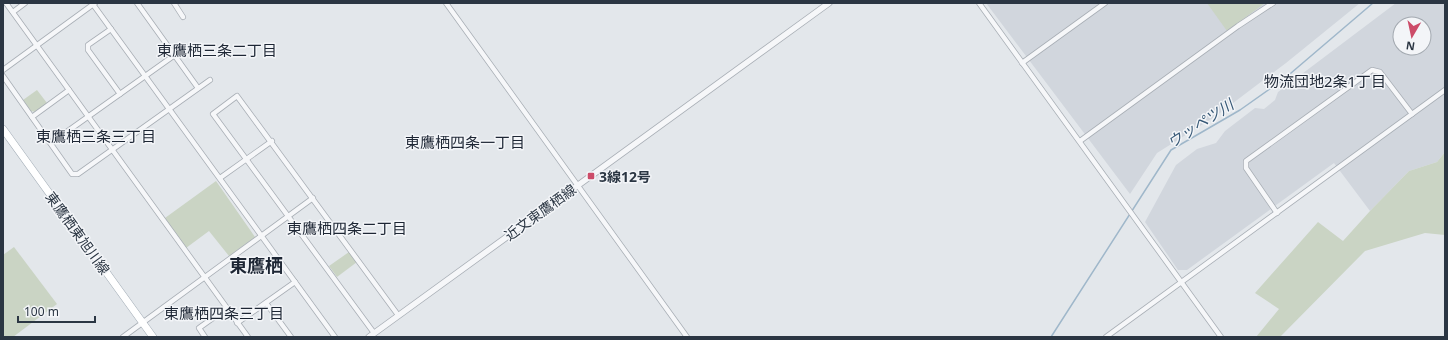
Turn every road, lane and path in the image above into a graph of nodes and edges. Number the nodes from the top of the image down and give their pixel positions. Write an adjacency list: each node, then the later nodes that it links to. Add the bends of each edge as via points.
1 (6, 3): 11 (street)
2 (26, 3): 11 (street)
3 (93, 3): 13 (street); 14 (street)
4 (137, 3): 16 (street)
5 (174, 3): 12 (street)
6 (446, 3): 37 (street)
7 (829, 3): 37 (street, 近文東鷹栖線)
8 (979, 3): 17 (street)
9 (1105, 3): 17 (street)
10 (1273, 3): 31 (street)
11 (12, 12): 14 (street)
12 (183, 17)
13 (111, 29): 20 (street); 25 (street, via 88,45 88,50)
14 (37, 45): 18 (street); 23 (street)
15 (186, 47): 16 (street)
16 (174, 55): 20 (street); 22 (street)
17 (1022, 63): 31 (street)
18 (3, 70)
19 (3, 76): 28 (street)
20 (145, 76): 25 (street); 26 (street)
21 (210, 80): 22 (street)
22 (198, 88): 26 (street)
23 (69, 90): 28 (street); 29 (street)
24 (1445, 90): 27 (street)
25 (120, 94): 29 (street)
26 (170, 109): 34 (street); 36 (street)
27 (1412, 114): 39 (street); 39 (street, via 1380,72 1372,70 1246,161 1246,168)
28 (32, 117): 33 (street)
29 (88, 117): 33 (street); 34 (street)
30 (3, 129): 48 (main road, 東鷹栖東旭川線)
31 (1080, 141): 44 (street)
32 (272, 142): 35 (street); 35 (street, via 237,96 213,114); 38 (street)
33 (51, 144): 34 (street, via 72,174 78,174)
34 (112, 150): 42 (street)
35 (246, 159): 36 (street); 40 (street)
36 (220, 178): 41 (street)
37 (578, 185): 47 (street, 近文東鷹栖線); 58 (street)
38 (313, 198): 40 (street); 47 (street)
39 (1276, 213): 44 (street)
40 (289, 216): 41 (street); 50 (street)
41 (262, 236): 42 (street); 43 (street)
42 (204, 277): 46 (street); 48 (street)
43 (295, 282): 45 (street); 56 (street)
44 (1181, 282): 59 (street); 60 (street)
45 (266, 303): 49 (street); 55 (street)
46 (227, 308): 49 (street); 53 (street, via 199,328)
47 (398, 315): 50 (street, 近文東鷹栖線)
48 (143, 322): 51 (street); 52 (main road, 東鷹栖東旭川線)
49 (237, 323): 54 (street)
50 (374, 333): 57 (street, 近文東鷹栖線)
51 (123, 337)
52 (153, 337)
53 (205, 337)
54 (248, 337)
55 (290, 337)
56 (335, 337)
57 (369, 337)
58 (687, 337)
59 (1106, 337)
60 (1221, 337)

